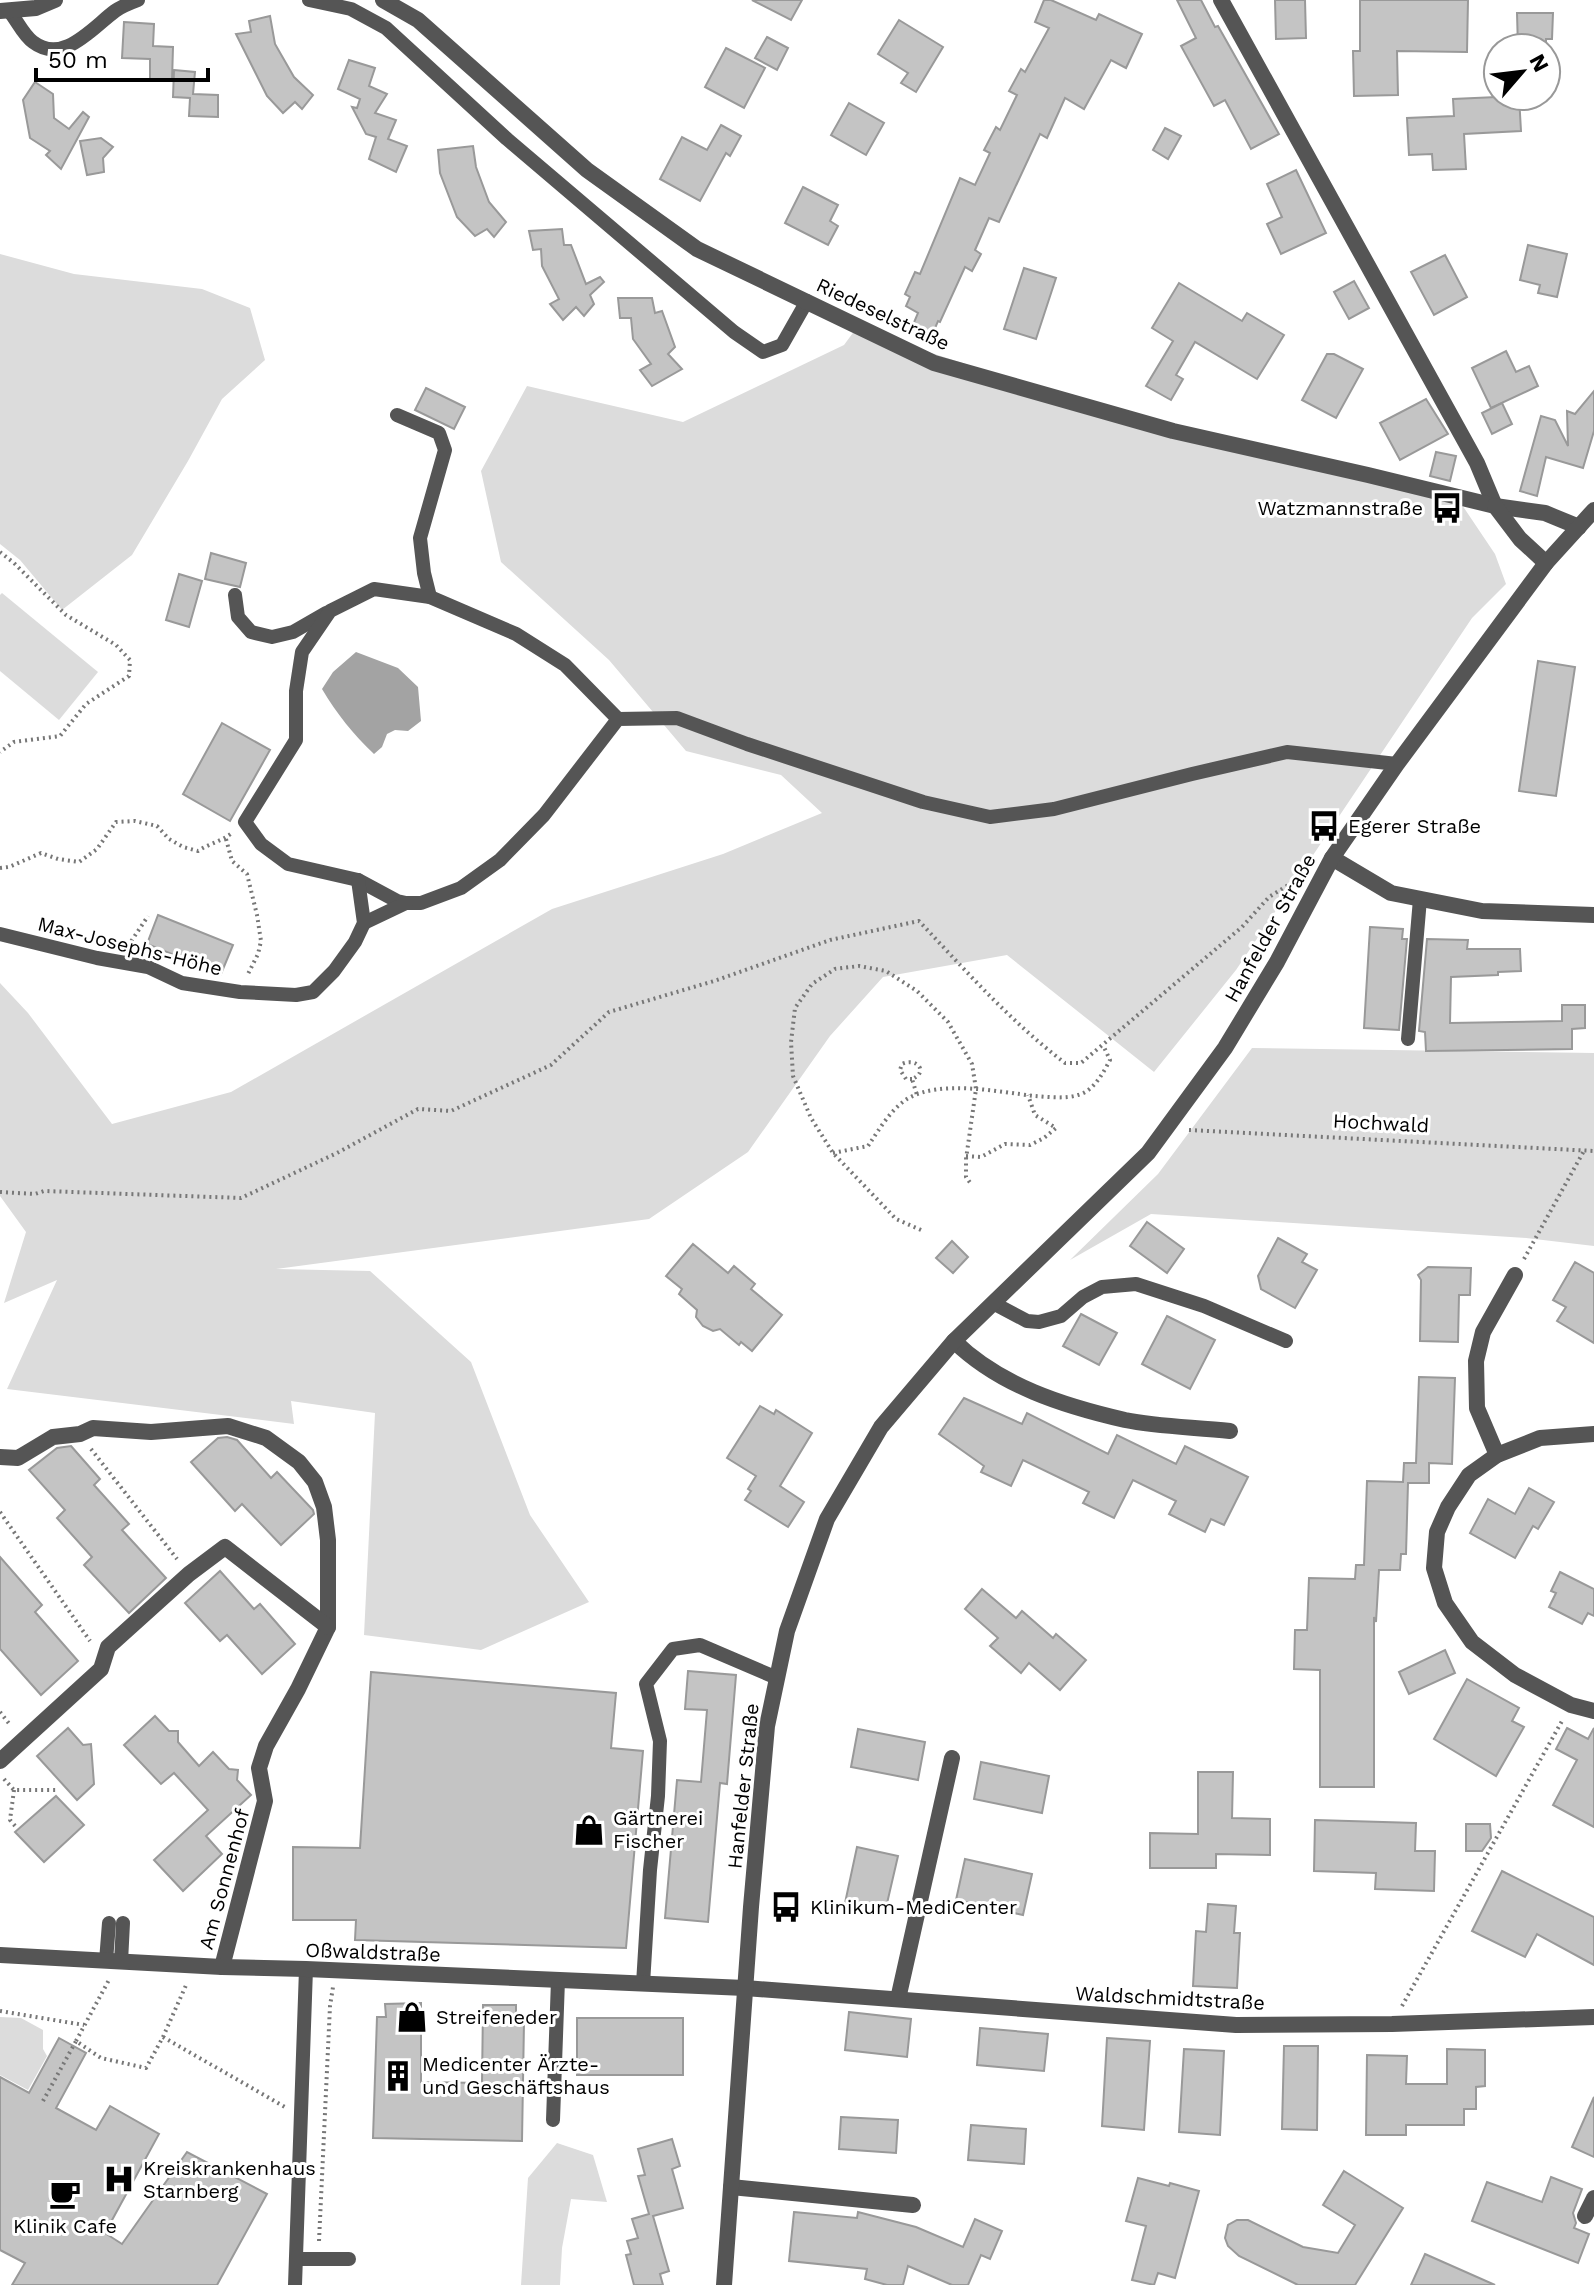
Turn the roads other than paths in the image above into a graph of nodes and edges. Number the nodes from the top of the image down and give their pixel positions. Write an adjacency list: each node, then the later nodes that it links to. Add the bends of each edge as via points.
1 (55, 0): 6 (street)
2 (138, 0): 6 (lane, via 61,50 32,42)
3 (309, 0): 7 (lane, via 351,9 386,28 519,149 763,352 782,345)
4 (383, 0): 7 (street, Riedeselstraße, via 418,20 587,170 672,232)
5 (1221, 0): 9 (street, via 1477,463)
6 (3, 14)
7 (807, 301): 9 (street, Riedeselstraße, via 934,363 1173,431)
8 (397, 415): 14 (lane, via 439,433 445,450 420,538)
9 (1495, 506): 11 (street, Riedeselstraße, via 1545,513); 12 (street)
10 (1594, 510): 11 (street, Hanfelder Straße)
11 (1579, 527): 12 (street, Hanfelder Straße)
12 (1546, 563): 17 (street, Hanfelder Straße)
13 (235, 595): 15 (lane, via 238,617 251,632 272,637 293,632)
14 (430, 597): 15 (lane, via 374,589); 16 (lane, via 516,634 565,665)
15 (330, 611): 19 (lane, via 302,652 296,740 245,822 261,844 288,864)
16 (618, 719): 17 (lane, via 677,718 923,802 990,817 1054,809 1287,752); 21 (lane, via 544,815 500,860 461,888)
17 (1397, 764): 18 (street, Hanfelder Straße)
18 (1332, 858): 20 (street, via 1391,893); 27 (street, Hanfelder Straße, via 1225,1048 1148,1153)
19 (358, 880): 21 (lane); 23 (lane)
20 (1420, 899): 22 (street, via 1482,911); 25 (lane)
21 (406, 903): 23 (lane)
22 (1594, 915)
23 (364, 923): 24 (lane, Max-Josephs-Höhe, via 334,971 313,992 296,995 182,983 148,967)
24 (0, 934)
25 (1408, 1039)
26 (1515, 1275): 32 (street, via 1483,1332 1476,1361 1477,1408)
27 (993, 1303): 28 (street, Hanfelder Straße); 29 (lane, via 1039,1322 1061,1316 1102,1287 1136,1284)
28 (954, 1341): 30 (street, via 1006,1381 1049,1398 1128,1420); 35 (street, Hanfelder Straße, via 881,1427 827,1519 787,1631)
29 (1286, 1341)
30 (1230, 1431)
31 (1594, 1434): 32 (street, via 1540,1438)
32 (1497, 1455): 36 (street, via 1469,1475 1437,1532 1434,1568 1445,1603 1472,1642 1515,1675 1571,1705)
33 (0, 1457): 34 (street, Am Sonnenhof, via 18,1458 53,1437 93,1428 151,1432 228,1426 266,1438 299,1462 315,1482 324,1507)
34 (328, 1627): 38 (street, via 225,1547 108,1647 101,1669); 42 (street, Am Sonnenhof, via 259,1768 265,1801)
35 (777, 1678): 45 (lane, via 700,1645 673,1649 646,1684 660,1741); 46 (street, Hanfelder Straße, via 767,1726)
36 (1594, 1711)
37 (952, 1758): 47 (street)
38 (0, 1761)
39 (116, 1923): 41 (lane)
40 (0, 1955): 41 (street, Oßwaldstraße)
41 (115, 1962): 42 (street, Oßwaldstraße)
42 (222, 1967): 43 (street, Oßwaldstraße)
43 (306, 1969): 44 (street, Oßwaldstraße); 54 (lane)
44 (558, 1980): 45 (street, Oßwaldstraße); 49 (lane)
45 (643, 1984): 46 (street, Oßwaldstraße)
46 (745, 1988): 47 (street, Waldschmidtstraße); 50 (street, Hanfelder Straße)
47 (898, 1999): 48 (street, Waldschmidtstraße, via 1236,2025)
48 (1594, 2017)
49 (553, 2120)
50 (731, 2187): 52 (street); 57 (street, Hanfelder Straße)
51 (1594, 2198): 53 (street)
52 (913, 2205)
53 (1585, 2216)
54 (296, 2259): 55 (lane); 56 (lane)
55 (349, 2259)
56 (295, 2285)
57 (724, 2285)

